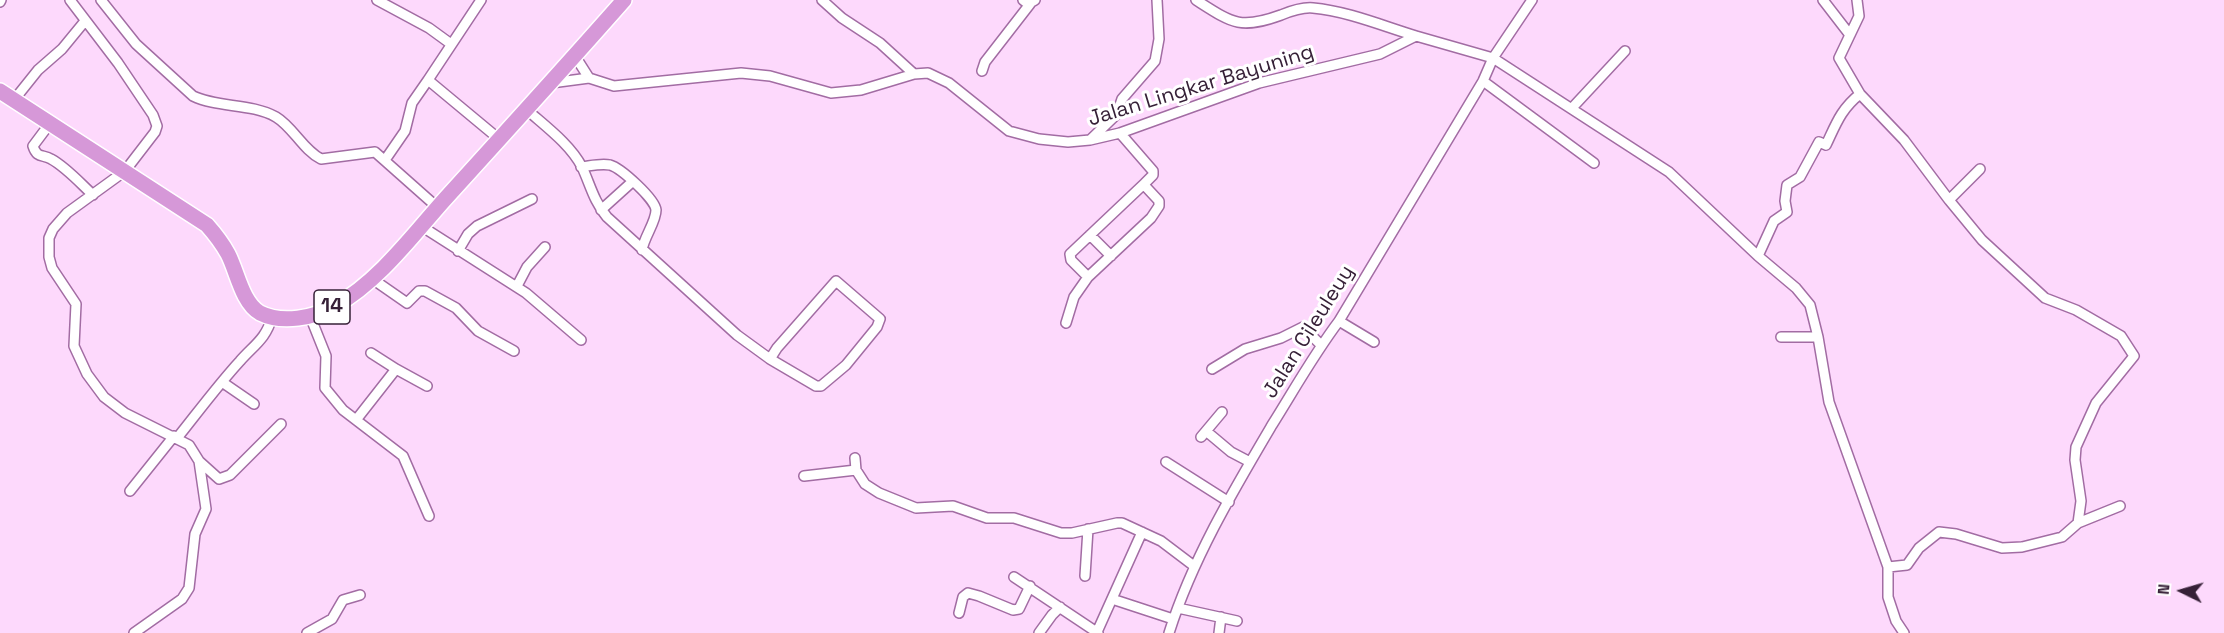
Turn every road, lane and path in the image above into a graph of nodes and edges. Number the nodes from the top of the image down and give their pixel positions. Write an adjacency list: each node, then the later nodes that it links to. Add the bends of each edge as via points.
1 (70, 0): 13 (street)
2 (101, 0): 35 (street, via 141,50 193,96 275,117 321,159 369,151)
3 (377, 0): 16 (street)
4 (481, 0): 16 (street)
5 (624, 0): 18 (highway, 14)
6 (822, 0): 21 (street)
7 (1157, 0): 34 (street, via 1159,39 1155,61 1122,99 1117,114)
8 (1196, 0): 15 (street, via 1242,23 1258,23 1310,7)
9 (1532, 0): 19 (street, Jalan Cileuleuy)
10 (1823, 0): 14 (street)
11 (1857, 0): 14 (street, via 1859,16)
12 (1029, 1): 20 (street, via 984,62)
13 (85, 21): 28 (street); 39 (street, via 118,63 157,126)
14 (1850, 35): 27 (street, via 1839,58)
15 (1416, 36): 19 (street); 32 (street, Jalan Lingkar Bayuning, via 1380,54 1259,83)
16 (451, 44): 23 (street)
17 (1625, 51): 29 (street)
18 (574, 56): 22 (street); 25 (highway, 14)
19 (1493, 58): 24 (street, Jalan Cileuleuy); 29 (street)
20 (982, 71)
21 (914, 74): 22 (street, Jalan Lingkar Bayuning, via 861,90 831,93 770,76 741,73 614,86); 34 (street, Jalan Lingkar Bayuning, via 928,73 949,83 1010,131 1039,139)
22 (589, 78): 25 (street, Jalan Lingkar Bayuning)
23 (428, 80): 33 (street); 35 (street, via 412,103 405,131)
24 (1483, 81): 36 (street); 59 (street, Jalan Cileuleuy)
25 (551, 83): 30 (highway, 14)
26 (0, 91): 28 (highway)
27 (1860, 94): 44 (street, via 1904,140); 53 (street, via 1847,104 1826,145 1818,142 1800,177 1787,185 1787,212 1774,221)
28 (14, 100): 31 (highway)
29 (1572, 108): 53 (street, via 1669,172)
30 (526, 109): 33 (highway, 14); 37 (street, via 560,140)
31 (51, 122): 39 (highway); 42 (street, via 33,148)
32 (1120, 133): 34 (street, Jalan Lingkar Bayuning); 41 (street, via 1153,171)
33 (499, 139): 45 (highway, 14)
34 (1090, 140)
35 (385, 160): 45 (street)
36 (1594, 163)
37 (581, 167): 40 (street, via 611,165); 46 (street)
38 (1980, 169): 44 (street)
39 (125, 171): 42 (street); 58 (highway, via 207,225 220,239 252,306)
40 (632, 182): 46 (street); 50 (street, via 656,207)
41 (1145, 183): 48 (street); 52 (street, via 1159,201 1157,211)
42 (93, 195): 77 (street, via 67,213 49,237 52,268 76,304 74,346 87,374 104,396 125,413)
43 (532, 199): 51 (street, via 477,226)
44 (1949, 200): 88 (street, via 1982,240 2045,298 2117,333 2134,354 2096,403 2076,447 2081,501)
45 (437, 207): 47 (highway, 14)
46 (601, 210): 50 (street)
47 (421, 226): 51 (street); 55 (highway, 14)
48 (1090, 235): 52 (street); 54 (street, via 1070,256)
49 (545, 247): 56 (street)
50 (642, 250): 68 (street)
51 (458, 251): 56 (street)
52 (1111, 256): 54 (street)
53 (1758, 256): 61 (street, via 1796,288 1810,306)
54 (1088, 277): 60 (street, via 1074,297)
55 (371, 278): 57 (highway, 14, via 334,306); 66 (street, via 407,303 419,291 425,291 456,309 478,332)
56 (517, 286): 63 (street)
57 (310, 316): 58 (highway, 14); 75 (street, via 326,356 326,388)
58 (272, 317): 71 (street, via 268,331)
59 (1339, 321): 64 (street); 65 (street, Jalan Cileuleuy)
60 (1066, 323)
61 (1818, 334): 62 (street); 92 (street, via 1829,402)
62 (1781, 337)
63 (581, 340)
64 (1374, 342)
65 (1321, 345): 70 (street, via 1303,327 1249,347); 81 (street, Jalan Cileuleuy)
66 (513, 351)
67 (371, 353): 69 (street)
68 (770, 359): 68 (street, via 836,281 880,320 846,365 824,386 816,386)
69 (396, 369): 72 (street); 75 (street)
70 (1212, 369)
71 (222, 382): 73 (street); 77 (street)
72 (427, 386)
73 (254, 404)
74 (1222, 412): 81 (street, via 1203,434)
75 (356, 420): 87 (street, via 403,456)
76 (281, 424): 79 (street, via 230,475 219,479)
77 (176, 436): 79 (street, via 193,449); 84 (street)
78 (855, 458): 82 (street)
79 (199, 461): 105 (street, via 206,509 195,534 189,588 182,599)
80 (1166, 462): 85 (street)
81 (1250, 462): 85 (street, Jalan Cileuleuy)
82 (856, 470): 83 (street); 89 (street, via 872,490 916,508 953,506 987,518 1014,518 1061,533)
83 (804, 476)
84 (130, 491)
85 (1229, 502): 91 (street, Jalan Cileuleuy)
86 (2120, 506): 88 (street)
87 (429, 516)
88 (2078, 523): 92 (street, via 2062,537 2022,547 2002,548 1939,532 1919,548 1907,565)
89 (1088, 529): 90 (street, via 1117,523); 93 (street)
90 (1142, 532): 91 (street); 97 (street)
91 (1194, 566): 99 (street, Jalan Cileuleuy)
92 (1888, 567): 110 (street, via 1888,597)
93 (1085, 576)
94 (1014, 577): 95 (street)
95 (1029, 586): 98 (street); 100 (street, via 1019,609 968,593 963,597)
96 (360, 595): 106 (street, via 343,600 332,619)
97 (1112, 599): 102 (street); 104 (street)
98 (1060, 607): 104 (street); 107 (street)
99 (1178, 608): 101 (street); 102 (street, Jalan Cileuleuy)
100 (960, 613)
101 (1221, 617): 103 (street); 109 (street)
102 (1173, 620): 108 (street, Jalan Cileuleuy)
103 (1237, 621)
104 (1098, 632)
105 (134, 633)
106 (307, 633)
107 (1039, 633)
108 (1168, 633)
109 (1219, 633)
110 (1904, 633)

